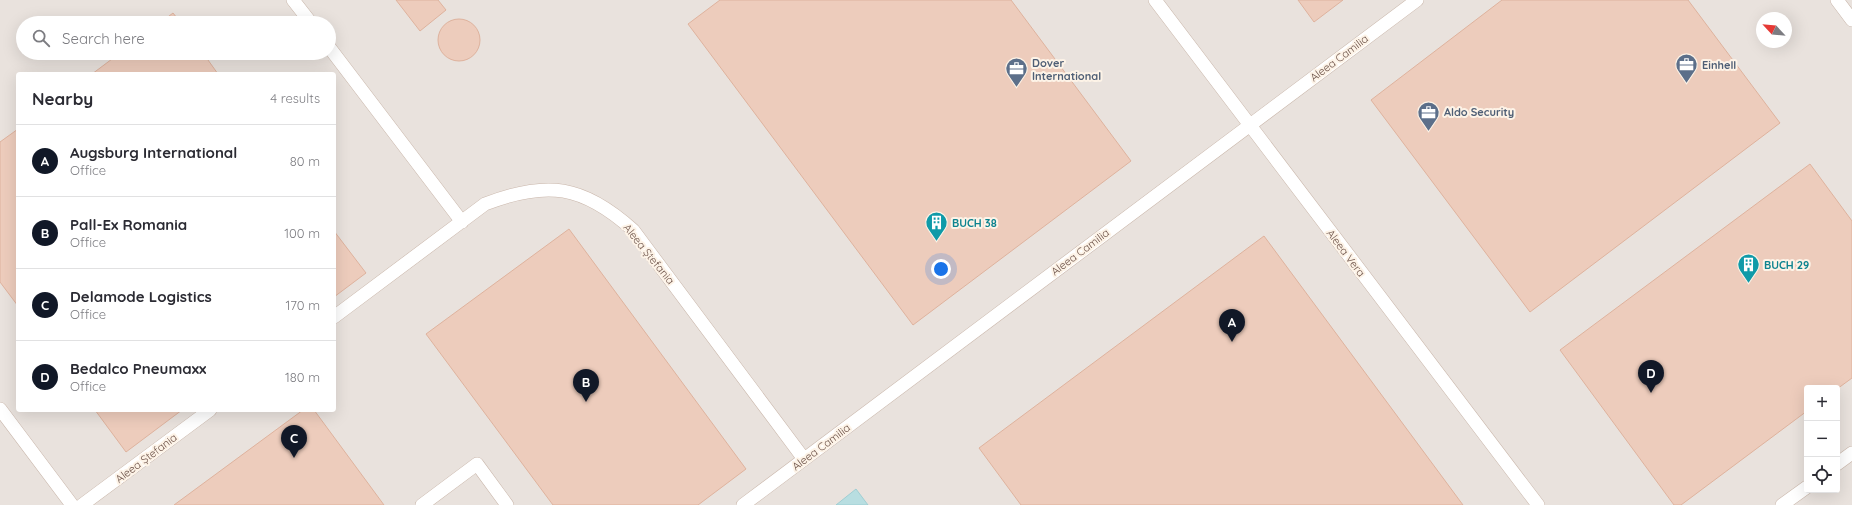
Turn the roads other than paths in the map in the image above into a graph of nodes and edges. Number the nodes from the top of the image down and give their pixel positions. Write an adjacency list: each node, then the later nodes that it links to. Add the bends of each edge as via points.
1 (293, 0): 5 (lane)
2 (1155, 0): 8 (lane, Aleea Vera)
3 (1417, 0): 8 (lane, Aleea Camilia)
4 (1837, 0): 6 (lane)
5 (306, 16)
6 (1852, 20)
7 (336, 56): 9 (lane)
8 (1250, 125): 14 (lane, Aleea Camilia); 22 (lane, Aleea Vera)
9 (462, 222): 10 (lane, Aleea Ștefania); 14 (lane, Aleea Ștefania, via 485,204 534,189 560,190 578,195 599,204 618,217 633,230)
10 (336, 316)
11 (0, 409): 17 (lane)
12 (207, 412): 18 (lane, Aleea Ștefania)
13 (1852, 453): 15 (lane)
14 (804, 459): 21 (lane, Aleea Camilia)
15 (1840, 462)
16 (1804, 489): 23 (lane)
17 (72, 505)
18 (82, 505)
19 (422, 505): 20 (lane, via 477,464)
20 (507, 505)
21 (743, 505)
22 (1538, 505)
23 (1782, 505)

